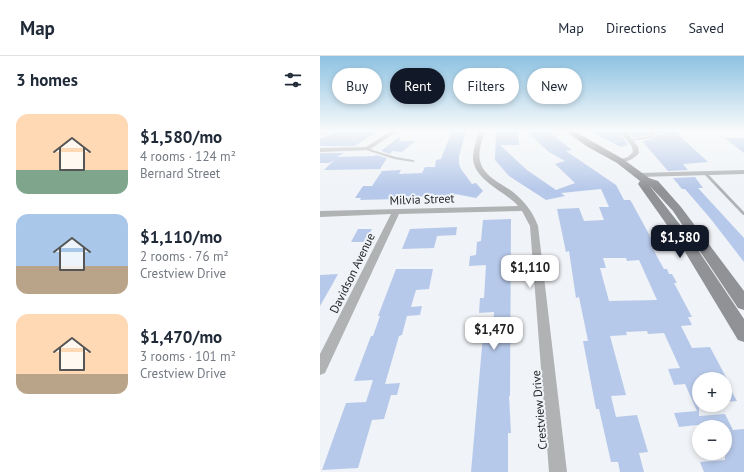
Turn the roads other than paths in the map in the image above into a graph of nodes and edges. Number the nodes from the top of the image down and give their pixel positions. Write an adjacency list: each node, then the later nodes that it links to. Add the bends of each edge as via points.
1 (371, 150): 5 (lane)
2 (478, 150): 10 (street, Crestview Drive, via 480,169)
3 (601, 150): 6 (street)
4 (636, 150): 6 (street, via 630,158)
5 (413, 161)
6 (620, 161): 9 (street)
7 (744, 172): 8 (street)
8 (705, 173): 9 (street); 13 (lane)
9 (642, 177): 14 (street, via 654,183 666,196); 15 (street, via 643,184 675,227)
10 (525, 208): 11 (street, Milvia Street); 17 (street, Crestview Drive, via 537,238)
11 (396, 212): 12 (street, Milvia Street); 16 (street, Davidson Avenue)
12 (320, 214)
13 (744, 214)
14 (744, 303)
15 (744, 334)
16 (320, 368)
17 (558, 472)

